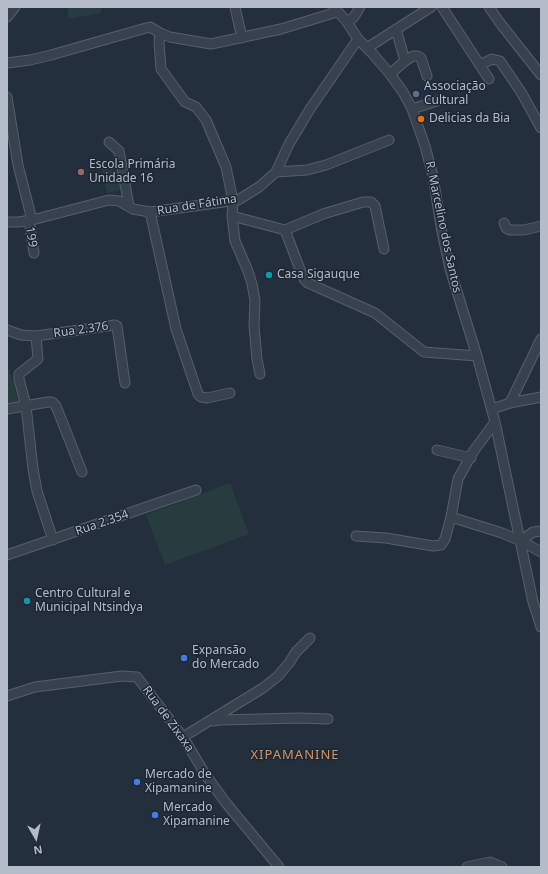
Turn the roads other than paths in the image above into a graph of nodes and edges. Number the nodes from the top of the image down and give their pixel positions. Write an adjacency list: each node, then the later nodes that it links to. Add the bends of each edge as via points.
1 (15, 7): 8 (street)
2 (235, 7): 12 (street)
3 (360, 7): 9 (street, via 354,17)
4 (431, 7): 10 (street)
5 (442, 7): 17 (street)
6 (489, 7): 19 (street)
7 (335, 9): 9 (street, R. Marcelino dos Santos); 12 (street, via 281,29)
8 (7, 17)
9 (347, 22): 13 (street, R. Marcelino dos Santos)
10 (396, 29): 14 (street); 15 (street)
11 (160, 33): 12 (street, via 211,44); 16 (street, via 146,28 51,55); 29 (street, via 161,69 185,102 196,107 206,120 226,167)
12 (242, 38)
13 (358, 39): 14 (street, R. Marcelino dos Santos); 28 (street, Rua de Fátima, via 310,109)
14 (367, 48): 18 (street, R. Marcelino dos Santos)
15 (405, 61): 18 (street); 20 (street, via 418,56)
16 (7, 63)
17 (480, 66): 21 (street); 25 (street, via 492,59 500,61)
18 (390, 74): 24 (street, R. Marcelino dos Santos)
19 (541, 75)
20 (427, 76)
21 (489, 79)
22 (7, 97): 33 (street, 199)
23 (437, 101): 24 (street)
24 (412, 109): 43 (street, R. Marcelino dos Santos, via 433,176 450,269)
25 (541, 128)
26 (389, 140): 28 (street, via 326,165 307,170)
27 (109, 142): 30 (street, via 120,156)
28 (276, 172): 29 (street, Rua de Fátima, via 260,187)
29 (233, 201): 31 (street, Rua de Fátima); 32 (street)
30 (129, 206): 31 (street, Rua de Fátima); 33 (street, Rua de Fátima, via 109,200)
31 (150, 212): 46 (street, via 176,329 198,394 207,398)
32 (232, 216): 37 (street); 44 (street, via 234,241 248,271 255,300 254,326)
33 (30, 220): 34 (street, Rua de Fátima); 39 (street, 199 / 199)
34 (7, 222)
35 (504, 223): 36 (street, via 510,230)
36 (541, 226)
37 (285, 230): 38 (street, via 323,214 371,202 375,206); 43 (street, via 304,279 308,283 375,313 424,352)
38 (384, 249)
39 (34, 253)
40 (7, 330): 41 (street, via 21,335)
41 (36, 336): 45 (street, Rua 2.376, via 117,326); 49 (street, via 38,359 19,374)
42 (541, 340): 48 (street)
43 (477, 356): 51 (street, R. Marcelino dos Santos)
44 (260, 374)
45 (125, 383)
46 (230, 393)
47 (541, 397): 48 (street)
48 (510, 403): 51 (street)
49 (26, 406): 50 (street); 55 (street, via 52,402 56,406); 60 (street, via 37,492)
50 (7, 409)
51 (492, 409): 52 (street, R. Marcelino dos Santos)
52 (495, 422): 54 (street); 61 (street, R. Marcelino dos Santos)
53 (437, 450): 54 (street)
54 (470, 458): 57 (street, via 458,479)
55 (82, 472)
56 (196, 490): 60 (street, Rua 2.354)
57 (451, 517): 59 (street, via 441,545); 61 (street)
58 (541, 531): 61 (street, via 533,532)
59 (356, 536)
60 (53, 540): 63 (street, Rua 2.354)
61 (521, 540): 62 (street); 64 (street, R. Marcelino dos Santos, via 533,602)
62 (541, 552)
63 (7, 555)
64 (541, 627)
65 (310, 638): 68 (street, via 278,676)
66 (7, 696): 69 (street, Rua de Zixaxa, via 35,687 137,676)
67 (328, 719): 68 (street)
68 (211, 722): 69 (street)
69 (183, 737): 70 (street, Rua de Zixaxa, via 226,803)
70 (280, 867)
71 (467, 867): 72 (street, via 490,862)
72 (502, 867)

